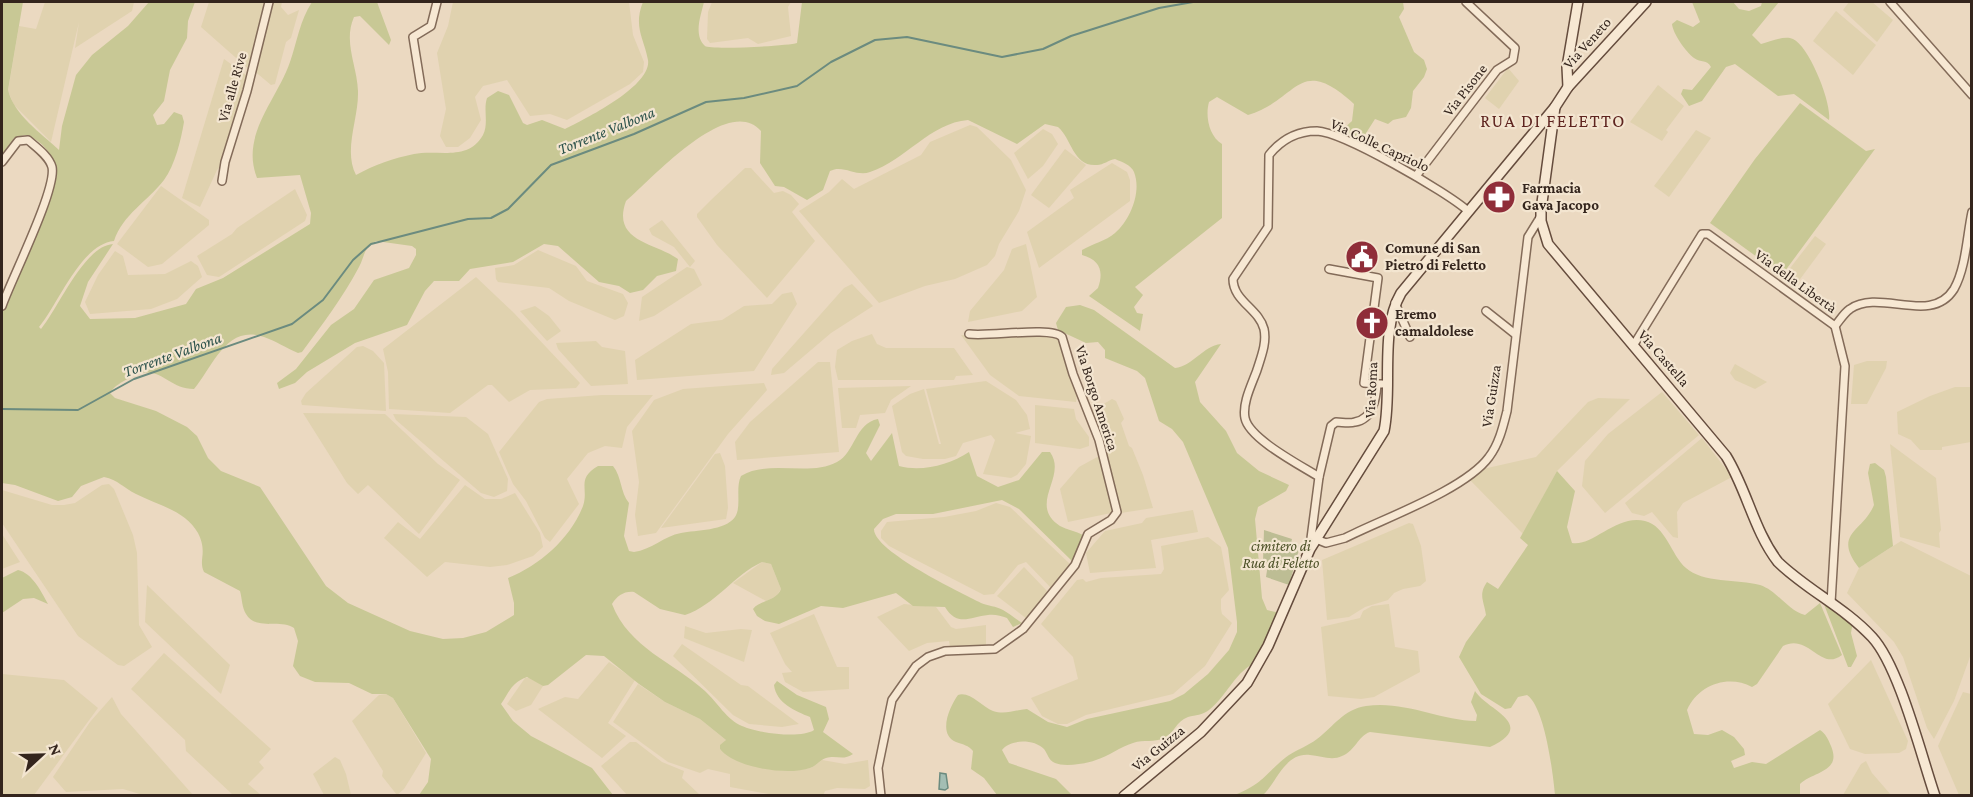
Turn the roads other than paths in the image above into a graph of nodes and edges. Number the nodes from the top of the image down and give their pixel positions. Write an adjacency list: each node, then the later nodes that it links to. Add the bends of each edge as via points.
1 (269, 2): 13 (street, Via alle Rive)
2 (437, 2): 7 (street, via 432,26 413,37)
3 (1466, 2): 12 (street, Via Pisone, via 1515,48 1513,60 1497,70)
4 (1578, 2): 8 (main road)
5 (1646, 2): 8 (main road, Via Veneto)
6 (1890, 2): 9 (street)
7 (421, 87)
8 (1568, 87): 10 (main road, Via Veneto)
9 (1971, 94)
10 (1555, 107): 14 (main road); 16 (main road, Via Castella)
11 (2, 162): 19 (street, via 18,141 28,140 49,161 52,174 48,194)
12 (1416, 176): 14 (street, Via Colle Capriolo); 27 (street, Via Colle Capriolo, via 1323,132 1300,133 1286,139 1269,155 1268,227 1233,279 1235,292 1259,320 1264,337 1245,419 1253,434)
13 (222, 181)
14 (1468, 211): 18 (main road)
15 (1971, 212): 21 (street, Via della Libertà, via 1959,275 1954,289 1945,298 1915,307 1866,302 1845,312)
16 (1540, 216): 23 (street, Via Guizza, via 1528,237); 25 (main road, Via Castella, via 1543,232 1558,258)
17 (1329, 269): 26 (street, via 1378,278 1364,383)
18 (1395, 303): 24 (street); 26 (main road, Via Roma)
19 (2, 306)
20 (1486, 312): 23 (street)
21 (1835, 326): 25 (street, Via della Libertà, via 1705,234 1699,237); 31 (street, via 1845,366)
22 (969, 334): 32 (street, Via Borgo America, via 1053,332 1062,337 1099,440 1117,512 1088,534 1075,565 1023,629 995,649 945,651 916,666 892,700 878,768)
23 (1515, 334): 29 (street, Via Guizza, via 1503,431 1488,459 1456,483 1345,538 1326,543)
24 (1410, 337)
25 (1633, 346): 31 (main road, Via Castella, via 1726,456 1737,473 1768,550)
26 (1382, 384): 27 (street, via 1368,414 1358,421 1330,426); 28 (main road, Via Roma, via 1388,408 1384,430)
27 (1319, 477): 30 (street)
28 (1338, 502): 29 (main road, Via Guizza)
29 (1316, 539): 30 (main road, Via Guizza)
30 (1310, 549): 33 (main road, Via Guizza, via 1268,646 1247,683 1202,732)
31 (1832, 603): 34 (main road, Via Castella, via 1874,639 1886,658)
32 (881, 795)
33 (1124, 795)
34 (1935, 795)

